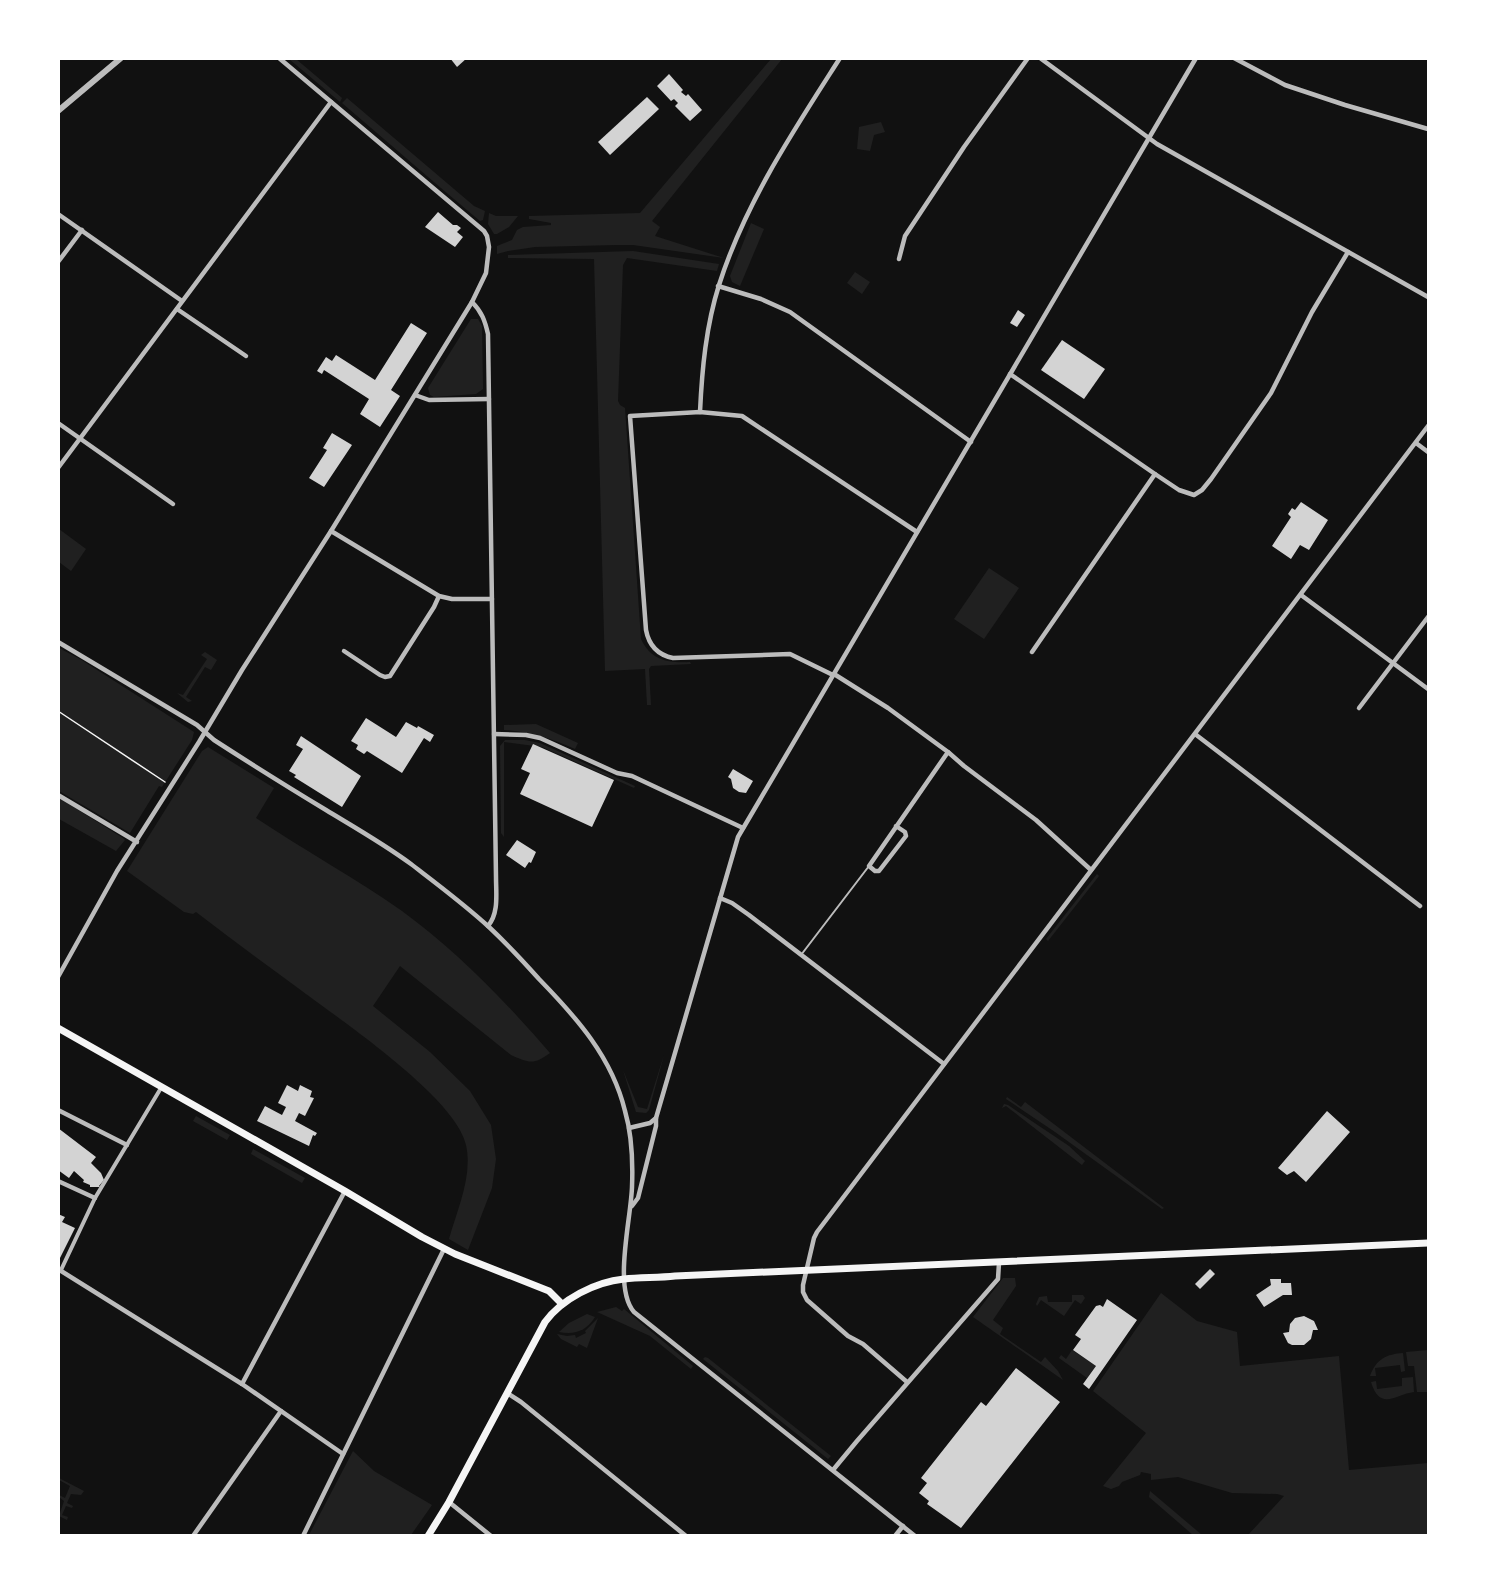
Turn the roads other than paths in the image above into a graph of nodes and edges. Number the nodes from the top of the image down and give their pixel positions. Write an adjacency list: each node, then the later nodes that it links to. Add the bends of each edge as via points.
1 (121, 58): 9 (street)
2 (279, 58): 8 (street)
3 (840, 58): 17 (street, via 766,179)
4 (1028, 58): 15 (street, via 905,236)
5 (1040, 58): 11 (street)
6 (1196, 58): 11 (street)
7 (1234, 58): 10 (street, via 1285,84)
8 (331, 102): 19 (street); 20 (street, via 487,236 486,273)
9 (58, 111)
10 (1428, 129)
11 (1148, 139): 14 (street); 23 (street)
12 (58, 214): 13 (street)
13 (81, 231): 16 (street); 19 (street)
14 (1348, 252): 18 (street); 34 (street, via 1271,393 1202,490 1187,494)
15 (899, 259)
16 (58, 262)
17 (718, 286): 26 (street, via 708,332); 30 (street, via 761,298 790,312)
18 (1428, 297)
19 (182, 301): 21 (street)
20 (472, 302): 24 (street); 25 (street, via 484,319 488,334)
21 (177, 309): 22 (street); 29 (street)
22 (246, 356)
23 (1010, 374): 30 (street); 34 (street)
24 (415, 395): 25 (street, via 429,400); 36 (street)
25 (489, 399): 40 (street)
26 (700, 412): 37 (street, via 749,420); 46 (street, via 630,416 646,630 652,647 673,658 790,654)
27 (58, 423): 29 (street)
28 (1428, 426): 31 (street)
29 (80, 439): 33 (street); 35 (street)
30 (971, 442): 37 (street)
31 (1416, 443): 32 (street); 38 (street)
32 (1428, 452)
33 (58, 468)
34 (1155, 474): 44 (street)
35 (173, 504)
36 (331, 531): 39 (street); 49 (street)
37 (917, 532): 46 (street)
38 (1300, 595): 45 (street); 51 (street)
39 (438, 596): 40 (street); 43 (street, via 390,676 380,675)
40 (492, 599): 50 (street)
41 (1428, 617): 45 (street)
42 (58, 642): 49 (street)
43 (344, 651)
44 (1032, 652)
45 (1393, 664): 47 (street); 48 (street)
46 (833, 675): 52 (street, via 879,702); 55 (street)
47 (1428, 689)
48 (1359, 708)
49 (205, 732): 56 (street); 61 (street, via 398,855)
50 (494, 734): 55 (street, via 540,738); 61 (street, via 495,913)
51 (1195, 734): 58 (street); 60 (street)
52 (948, 752): 54 (street); 58 (street, via 1036,820)
53 (58, 795): 56 (street)
54 (896, 826): 57 (street); 57 (street, via 906,836 879,871)
55 (743, 828): 59 (street)
56 (137, 842): 63 (street)
57 (869, 866): 62 (lane)
58 (1091, 870): 65 (street)
59 (720, 898): 62 (street, via 741,909); 68 (street)
60 (1420, 906)
61 (488, 926): 69 (street, via 588,1033 616,1084)
62 (801, 955): 65 (street)
63 (58, 977)
64 (58, 1028): 66 (main road)
65 (944, 1064): 79 (street, via 821,1226)
66 (161, 1088): 70 (street); 72 (main road)
67 (58, 1110): 70 (street)
68 (656, 1118): 69 (street); 74 (street, via 638,1198)
69 (629, 1128): 74 (street)
70 (127, 1145): 73 (street)
71 (58, 1181): 73 (street)
72 (345, 1191): 76 (main road); 83 (street)
73 (95, 1198): 78 (street)
74 (631, 1209): 80 (street)
75 (1428, 1243): 77 (main road)
76 (444, 1249): 81 (main road, via 549,1291); 86 (street)
77 (999, 1263): 79 (main road); 82 (street, via 998,1279)
78 (60, 1269): 83 (street)
79 (806, 1272): 80 (main road); 82 (street, via 803,1288 807,1300)
80 (624, 1279): 81 (main road); 87 (street, via 627,1303 634,1312)
81 (562, 1304): 84 (main road, via 542,1326)
82 (907, 1382): 87 (street)
83 (242, 1384): 85 (street)
84 (507, 1394): 88 (main road); 94 (street)
85 (281, 1411): 86 (street); 90 (street)
86 (343, 1454): 91 (street)
87 (833, 1470): 89 (street)
88 (449, 1503): 92 (main road); 93 (street)
89 (903, 1526): 95 (street); 96 (street)
90 (193, 1536)
91 (303, 1536)
92 (428, 1536)
93 (491, 1536)
94 (686, 1536)
95 (895, 1536)
96 (915, 1536)

